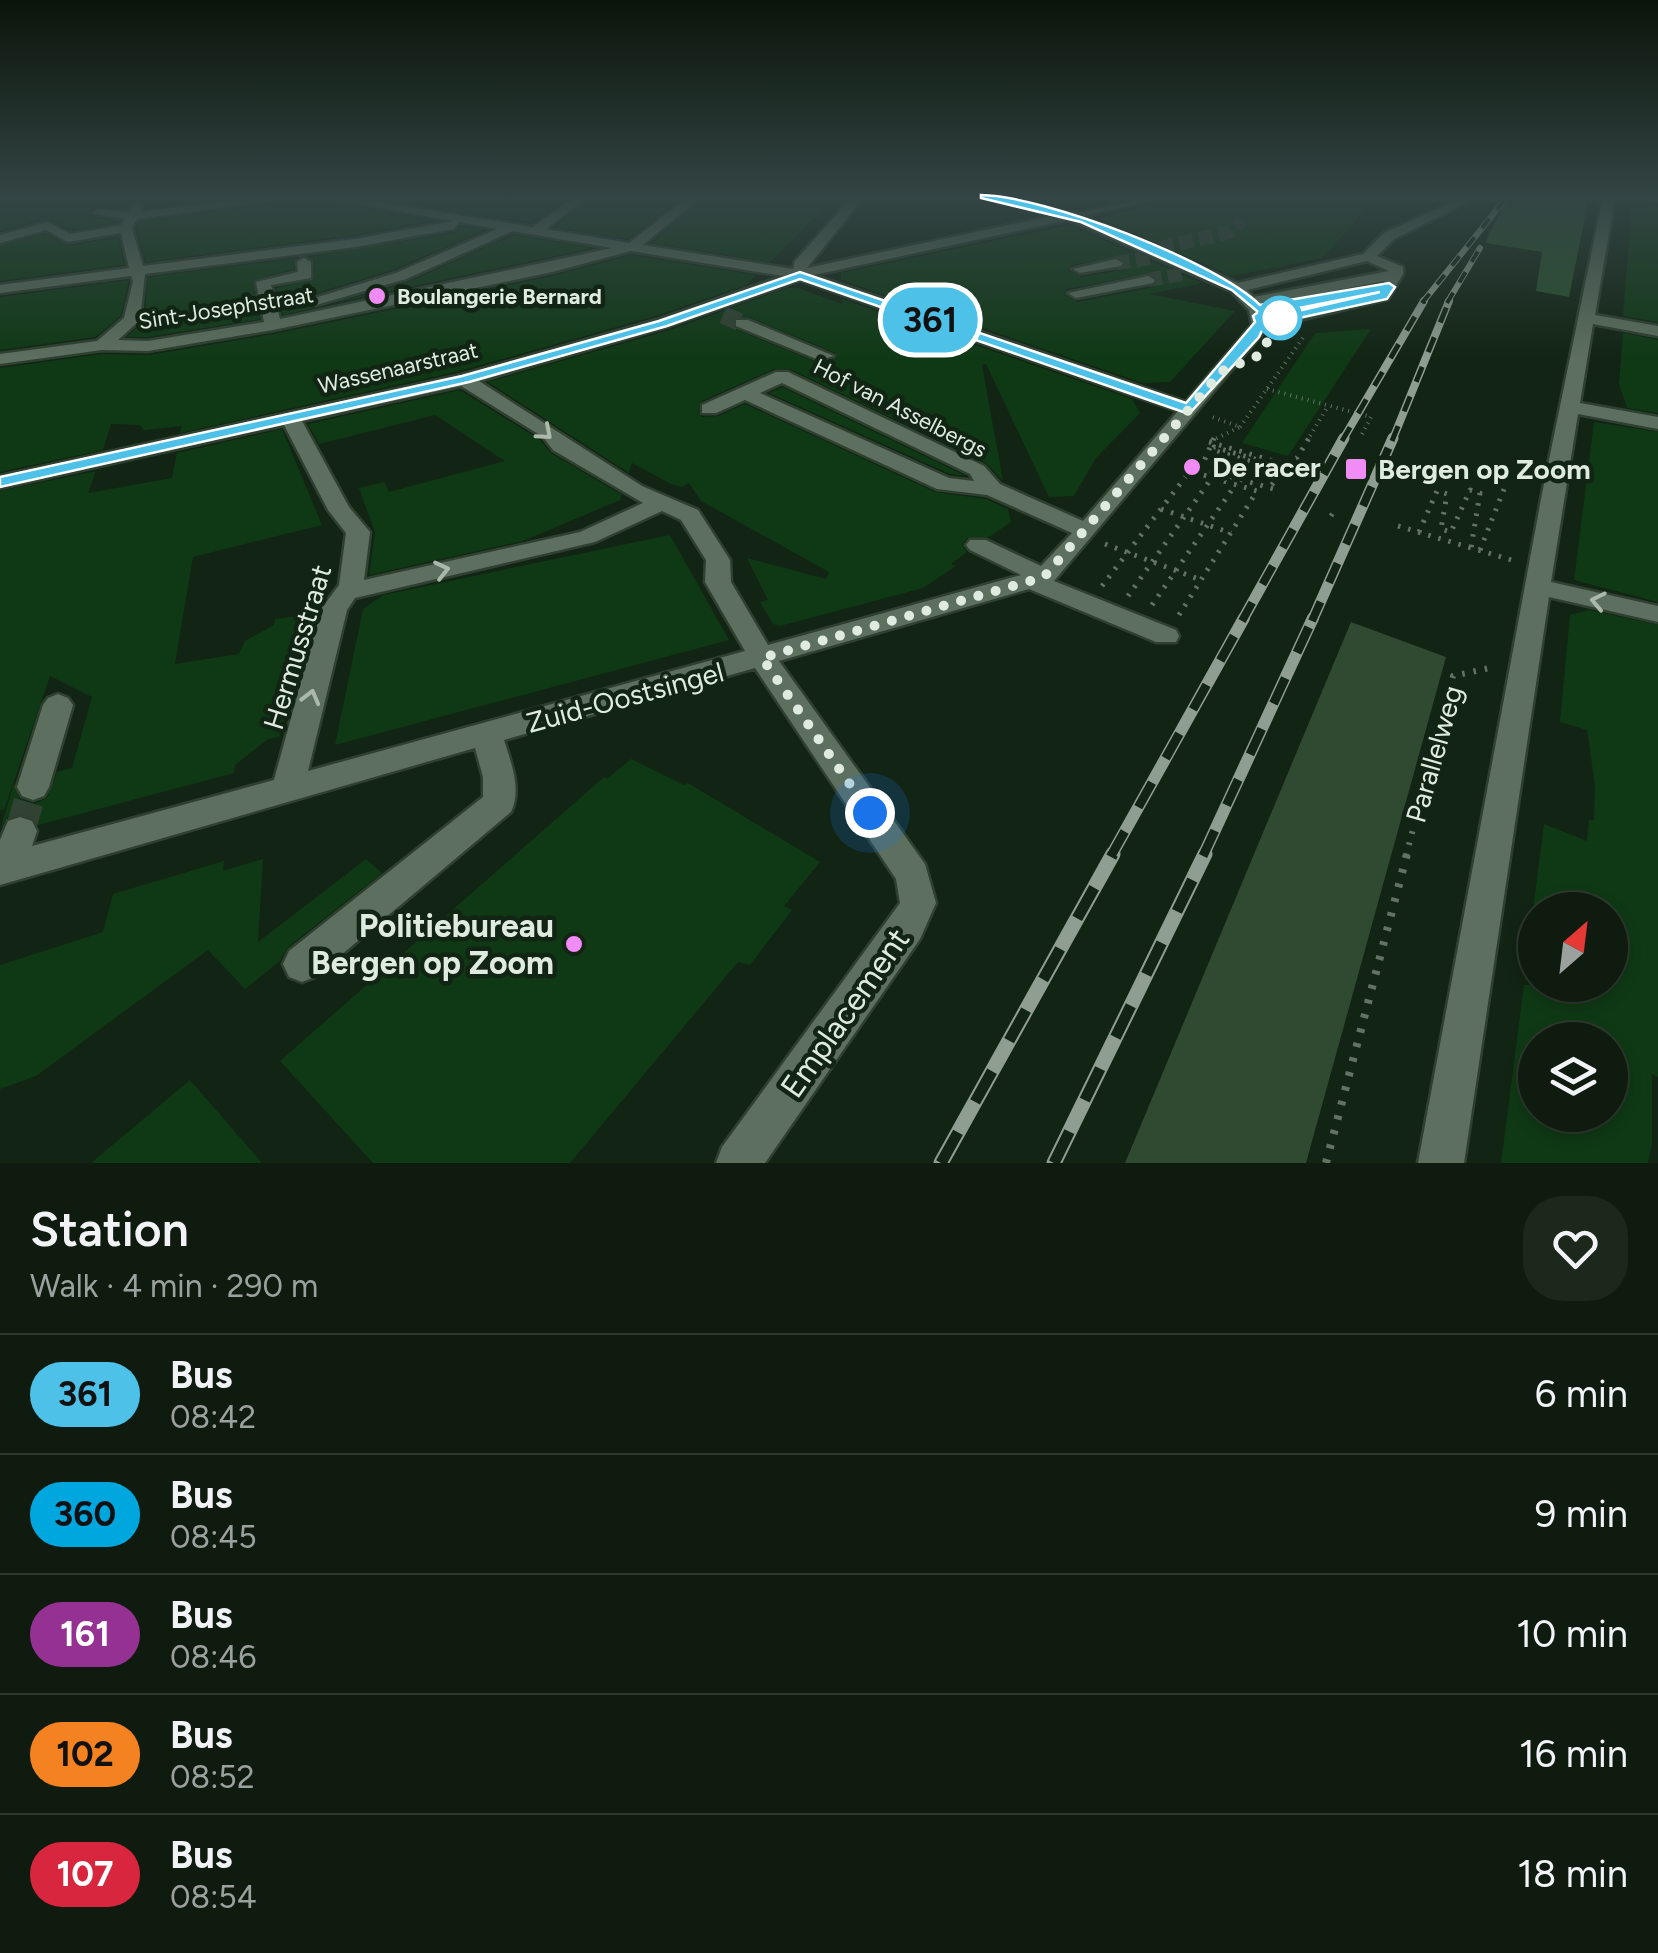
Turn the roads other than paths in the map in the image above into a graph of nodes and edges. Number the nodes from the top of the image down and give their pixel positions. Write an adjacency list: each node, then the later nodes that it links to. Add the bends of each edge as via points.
1 (138, 251): 15 (street)
2 (324, 251): 11 (street)
3 (455, 251): 23 (street, via 367,288)
4 (615, 251): 23 (street, Sint-Josephstraat)
5 (654, 251): 16 (street)
6 (811, 251): 16 (street)
7 (909, 251): 16 (street, Wassenaarstraat)
8 (1152, 251): 20 (street)
9 (1374, 251): 12 (street)
10 (1599, 251): 24 (street)
11 (303, 255): 15 (street); 23 (street, via 306,275 263,282)
12 (1368, 258): 18 (street, via 1396,267); 20 (street)
13 (1116, 263): 14 (street)
14 (1080, 269)
15 (140, 270): 19 (street); 27 (street, via 132,320)
16 (800, 275): 30 (street, Wassenaarstraat, via 715,312); 34 (street)
17 (1148, 280): 21 (street)
18 (1389, 286): 22 (street); 22 (street, via 1374,311 1306,326)
19 (0, 288)
20 (1236, 288): 22 (street)
21 (1076, 293)
22 (1258, 315): 34 (street)
23 (270, 317): 27 (street, Sint-Josephstraat, via 148,346)
24 (1586, 318): 26 (street); 33 (street)
25 (742, 323): 29 (street, Hof van Asselbergs, via 825,356)
26 (1658, 331)
27 (102, 345): 28 (street, Sint-Josephstraat)
28 (0, 360)
29 (782, 376): 31 (street, Hof van Asselbergs); 38 (street, Hof van Asselbergs, via 976,470)
30 (464, 380): 35 (street, Wassenaarstraat); 39 (street, Emplacement, one-way to 39, via 550,433 560,446)
31 (745, 393): 32 (street, Hof van Asselbergs); 38 (street, Hof van Asselbergs, via 945,484)
32 (709, 408)
33 (1570, 408): 36 (street); 42 (street)
34 (1189, 409): 40 (street)
35 (290, 418): 37 (street, Wassenaarstraat); 44 (street, Hermusstraat, via 338,510 358,532)
36 (1658, 423)
37 (0, 482)
38 (992, 490): 40 (street, Hof van Asselbergs)
39 (661, 502): 44 (street, one-way to 39, via 587,537); 47 (street, Emplacement, via 690,516 718,560 718,582)
40 (1085, 534): 43 (street)
41 (978, 545): 43 (street)
42 (1527, 574): 45 (street, one-way to 42); 56 (street)
43 (1038, 579): 46 (street); 47 (street, Zuid-Oostsingel)
44 (347, 592): 51 (street, Hermusstraat, one-way to 44, via 334,609)
45 (1658, 614)
46 (1166, 636)
47 (762, 658): 49 (street, Zuid-Oostsingel); 55 (street, Emplacement, via 913,875 918,903)
48 (58, 705): 50 (street)
49 (486, 735): 51 (street, Zuid-Oostsingel); 54 (street, via 499,803)
50 (33, 787)
51 (286, 791): 53 (street, Zuid-Oostsingel)
52 (20, 830): 53 (street)
53 (4, 869)
54 (302, 964)
55 (738, 1163)
56 (1441, 1163)

